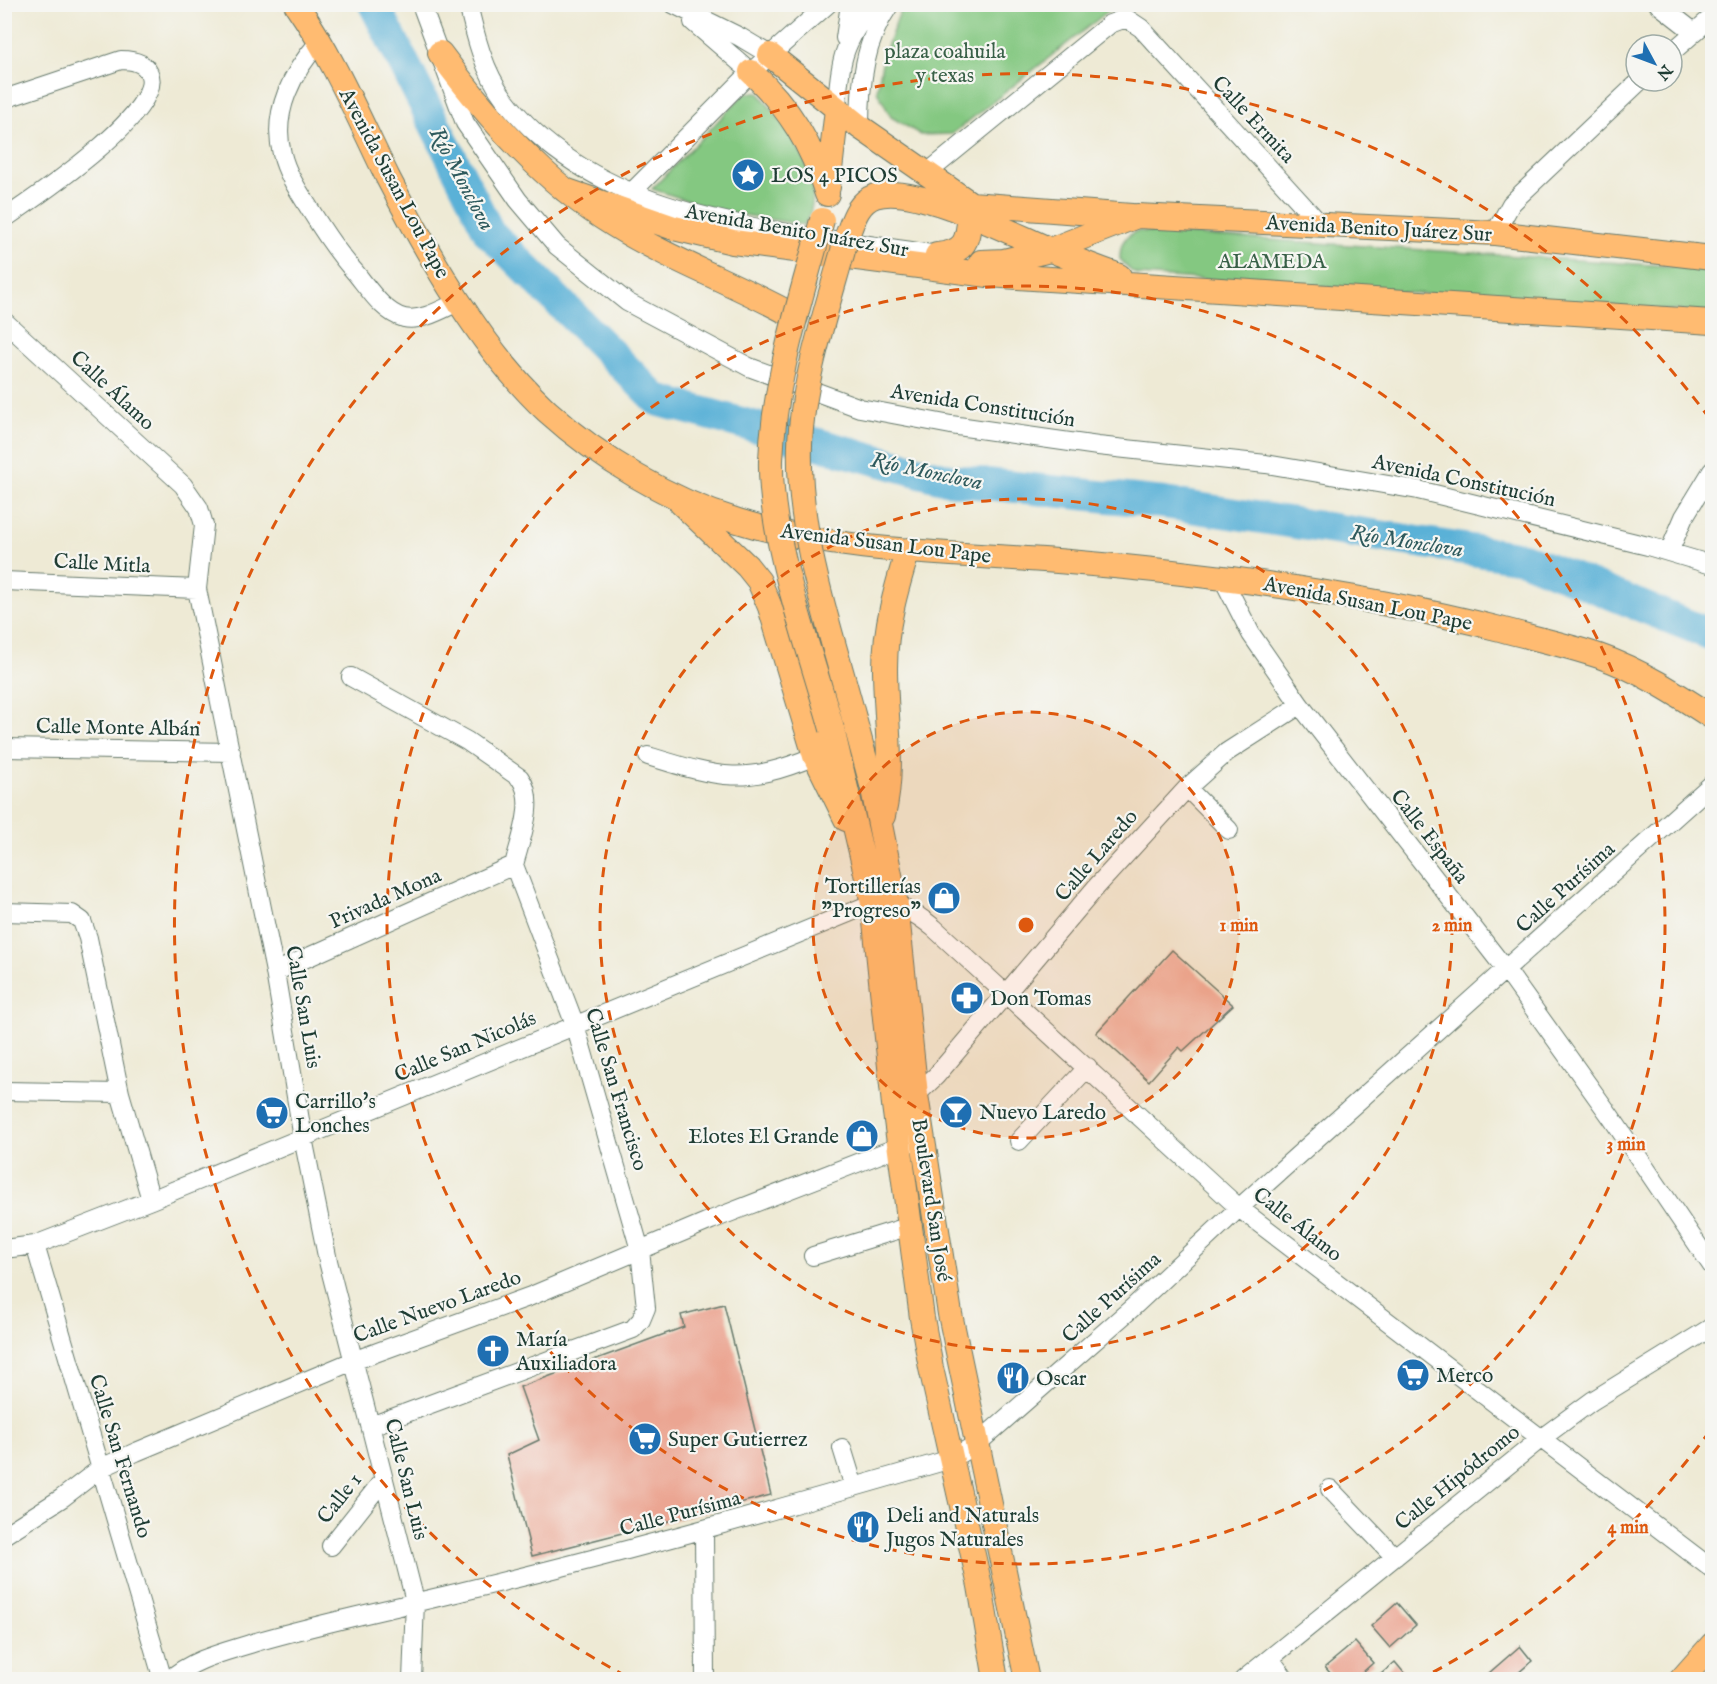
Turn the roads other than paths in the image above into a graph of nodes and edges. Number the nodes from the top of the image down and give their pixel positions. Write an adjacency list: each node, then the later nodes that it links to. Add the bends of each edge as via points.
1 (296, 4): 12 (main road, Avenida Susan Lou Pape)
2 (421, 4): 15 (street, Avenida Constitución)
3 (468, 4): 24 (street, Avenida Benito Juárez Sur, via 485,62 502,96 570,160)
4 (828, 4): 16 (street)
5 (850, 4): 14 (street)
6 (873, 4): 14 (street)
7 (890, 4): 21 (street, via 872,37 864,66)
8 (1658, 4): 11 (street)
9 (678, 7): 16 (street); 17 (street)
10 (1713, 17): 11 (street)
11 (1695, 32): 13 (street)
12 (320, 41): 35 (main road, Avenida Susan Lou Pape, via 421,238); 35 (street, via 298,66 285,98 280,144 297,188 348,265 391,311 404,318 418,318)
13 (1684, 42)
14 (844, 49): 20 (street)
15 (440, 53): 23 (main road, via 508,136); 43 (street, Avenida Constitución, via 465,123 518,200 557,246 627,302 749,367 860,408 951,425 1266,464 1418,489)
16 (770, 55): 17 (street); 20 (main road)
17 (751, 72): 24 (street); 25 (main road, via 791,115 806,139)
18 (1627, 93): 30 (street, via 1511,204)
19 (4, 99): 27 (street, via 121,60 141,64 152,83 136,115 107,142)
20 (837, 109): 21 (main road); 25 (main road, Boulevard San José)
21 (860, 127): 22 (main road)
22 (926, 174): 26 (main road); 29 (street, Calle Ermita, via 1115,21 1129,18)
23 (565, 190): 34 (main road, via 674,228 733,242 988,275); 36 (main road, via 614,225)
24 (631, 193): 32 (street, Avenida Benito Juárez Sur, via 761,228)
25 (827, 194): 36 (main road, Boulevard San José, bridge)
26 (970, 210): 28 (main road); 31 (main road, Avenida Benito Juárez Sur); 32 (main road, via 964,246 952,254); 51 (main road, Avenida Benito Juárez Sur, bridge, via 882,194 859,207 847,236 810,377 800,443 801,492 818,579)
27 (4, 219)
28 (1128, 220): 29 (main road, Avenida Benito Juárez Sur); 31 (main road, Avenida Benito Juárez Sur); 34 (main road, via 1113,232 1108,251 1113,269)
29 (1322, 226): 30 (main road, Avenida Benito Juárez Sur)
30 (1495, 233): 33 (main road, Avenida Benito Juárez Sur)
31 (1050, 250): 32 (main road, via 995,262); 34 (main road, Avenida Benito Juárez Sur)
32 (938, 255)
33 (1713, 258)
34 (1129, 281): 37 (main road, Avenida Benito Juárez Sur)
35 (460, 301): 41 (main road, Avenida Susan Lou Pape, via 519,383 549,413 601,453)
36 (796, 317): 60 (main road, Boulevard San José, bridge, via 775,415 771,461 774,499 783,554)
37 (1713, 322)
38 (7, 327): 40 (street, Calle Álamo)
39 (1713, 471): 43 (street, via 1684,517)
40 (183, 485): 47 (street, Calle San Luis, via 199,508 204,525)
41 (673, 496): 42 (main road, Avenida Susan Lou Pape, via 737,521 780,532); 55 (main road, via 759,581)
42 (908, 550): 45 (main road, Avenida Susan Lou Pape); 58 (main road, via 886,637 891,772)
43 (1669, 552): 44 (street, Avenida Constitución)
44 (1713, 565)
45 (1222, 577): 49 (street, Calle España, via 1251,634); 50 (main road, Avenida Susan Lou Pape, via 1453,617 1599,656 1673,692)
46 (4, 581): 47 (street, Calle Mitla)
47 (197, 590): 53 (street, Calle San Luis)
48 (351, 677): 61 (street, via 467,741 520,778 525,786 526,811)
49 (1300, 705): 57 (street, Calle Laredo, via 1227,752); 64 (street, Calle España)
50 (1713, 717)
51 (854, 718): 58 (main road, Boulevard San José)
52 (4, 748): 53 (street, Calle Monte Albán)
53 (231, 752): 65 (street, Calle San Luis)
54 (648, 756): 55 (street, via 693,770 743,778)
55 (815, 756): 60 (main road, via 837,804)
56 (1713, 784): 64 (street, Calle Purísima)
57 (1187, 788): 59 (street); 66 (street, Calle Laredo, via 1098,885)
58 (881, 824): 62 (main road, Boulevard San José)
59 (1229, 830)
60 (859, 839): 62 (main road, Boulevard San José)
61 (514, 865): 65 (street, Privada Mona); 67 (street, Calle San Francisco)
62 (884, 904): 66 (street, Calle Álamo, via 920,916); 67 (street, Calle San Nicolás); 71 (main road, Boulevard San José); 72 (main road, Boulevard San José)
63 (4, 912): 70 (street, via 72,914 82,921)
64 (1506, 970): 78 (street, Calle Purísima); 84 (street, Calle España)
65 (275, 972): 73 (street, Calle San Luis)
66 (1008, 993): 68 (street, Calle Álamo); 71 (street, Calle Laredo)
67 (576, 1024): 73 (street, Calle San Nicolás); 82 (street, Calle San Francisco)
68 (1088, 1067): 75 (street); 78 (street, Calle Álamo)
69 (4, 1091): 70 (street)
70 (120, 1093): 77 (street)
71 (916, 1095): 72 (street, Calle Laredo); 74 (main road, Boulevard San José)
72 (894, 1104): 76 (main road, Boulevard San José)
73 (303, 1138): 77 (street, Calle San Nicolás); 87 (street, Calle San Luis)
74 (923, 1138): 76 (street, Calle Nuevo Laredo); 85 (main road, Boulevard San José)
75 (1019, 1141)
76 (900, 1146): 79 (main road, Boulevard San José); 82 (street, Calle Nuevo Laredo)
77 (151, 1200): 80 (street, Calle San Nicolás)
78 (1239, 1208): 91 (street, Calle Álamo); 92 (street, Calle Purísima, via 1131,1310)
79 (910, 1227): 83 (street); 88 (main road, Boulevard San José)
80 (35, 1245): 81 (street, Calle San Nicolás); 95 (street, Calle San Fernando)
81 (4, 1249)
82 (640, 1251): 87 (street, Calle Nuevo Laredo, via 531,1296); 90 (street, Calle San Francisco, via 646,1308 633,1329)
83 (813, 1256)
84 (1713, 1266)
85 (950, 1314): 88 (main road); 89 (main road, Boulevard San José)
86 (1713, 1328): 91 (street, Calle Hipódromo, via 1592,1401)
87 (353, 1361): 90 (street, Calle San Luis); 95 (street, Calle Nuevo Laredo)
88 (931, 1368): 89 (main road); 94 (main road, Boulevard San José)
89 (969, 1404): 92 (main road, Boulevard San José)
90 (371, 1426): 96 (street, Calle San Luis)
91 (1539, 1440): 102 (street, Calle Hipódromo); 103 (street, Calle Álamo)
92 (978, 1443): 94 (street, Calle Purísima); 112 (main road, Boulevard San José)
93 (842, 1448): 97 (street)
94 (951, 1459): 97 (street, Calle Purísima); 111 (main road, Boulevard San José, via 980,1586)
95 (101, 1468): 100 (street, Calle Nuevo Laredo); 107 (street, Calle San Fernando)
96 (384, 1479): 101 (street, Calle 1); 104 (street, Calle San Luis)
97 (854, 1487): 99 (street, Calle Purísima)
98 (1330, 1489): 102 (street)
99 (704, 1531): 104 (street, Calle Purísima); 110 (street)
100 (4, 1535)
101 (331, 1546)
102 (1395, 1557): 106 (street, Calle Hipódromo)
103 (1713, 1569)
104 (415, 1601): 108 (street, Calle Purísima, via 204,1658); 109 (street, Calle San Luis)
105 (1713, 1645): 115 (main road)
106 (1270, 1659): 113 (street, Calle Hipódromo); 114 (street)
107 (164, 1680)
108 (169, 1680)
109 (412, 1680)
110 (705, 1680)
111 (996, 1680)
112 (1027, 1680)
113 (1243, 1680)
114 (1286, 1680)
115 (1681, 1680)

